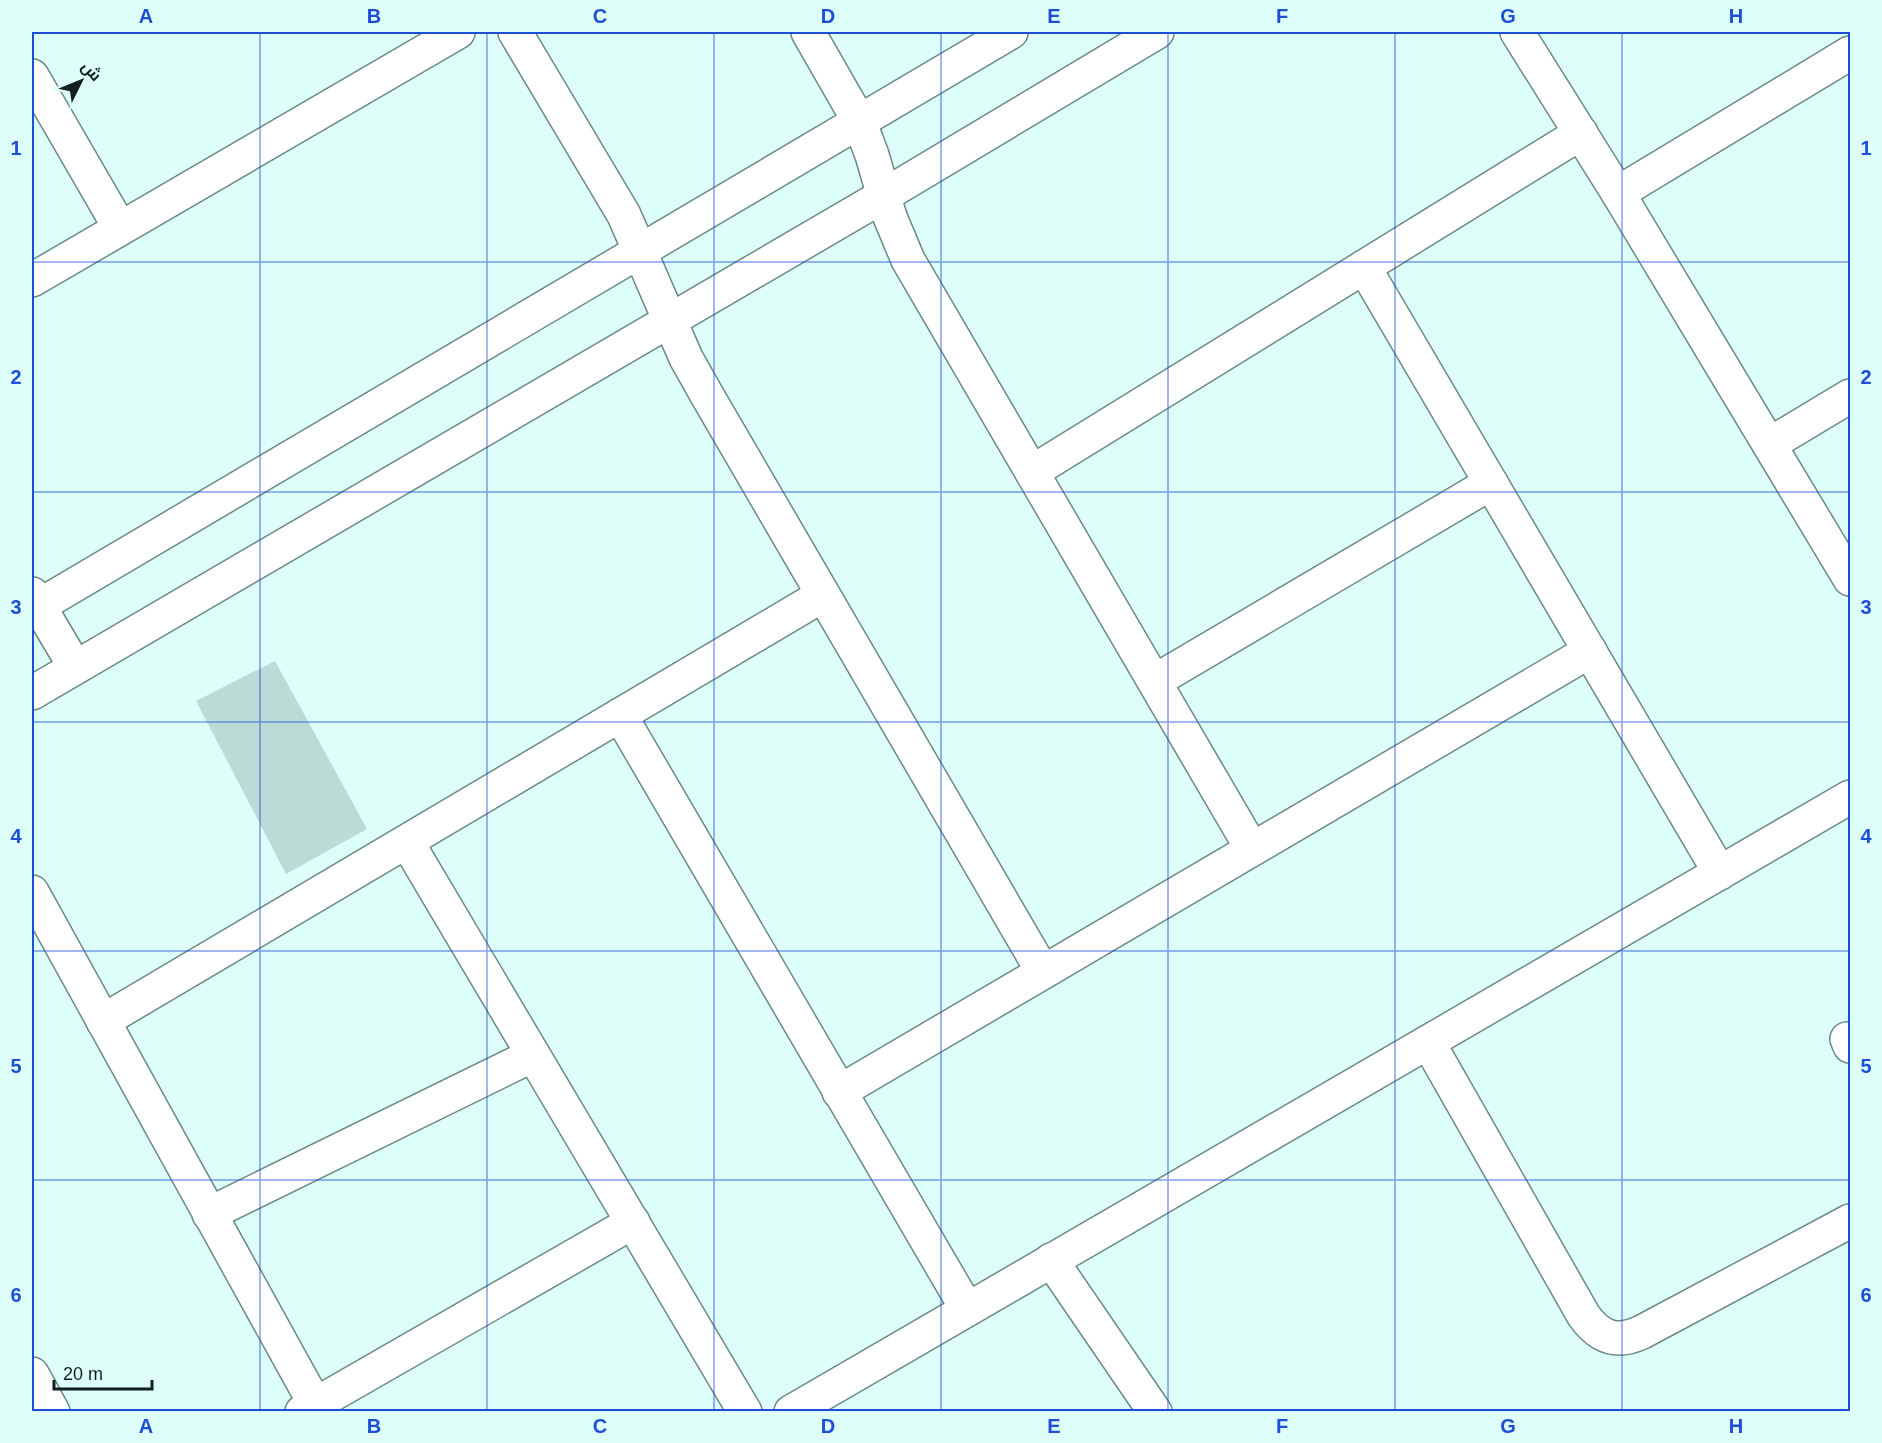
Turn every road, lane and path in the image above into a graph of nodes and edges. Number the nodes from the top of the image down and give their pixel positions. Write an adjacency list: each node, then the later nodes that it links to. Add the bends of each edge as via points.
1 (458, 32): 13 (street)
2 (515, 32): 14 (street, via 624,215)
3 (808, 32): 9 (street)
4 (1011, 32): 9 (street)
5 (1157, 32): 12 (street)
6 (1517, 32): 10 (street)
7 (1851, 53): 11 (street)
8 (32, 76): 13 (street)
9 (859, 121): 12 (street); 14 (street)
10 (1581, 133): 11 (street); 15 (street)
11 (1618, 193): 19 (street)
12 (884, 196): 17 (street); 20 (street, via 908,260)
13 (120, 228): 16 (street)
14 (640, 251): 17 (street); 24 (street)
15 (1364, 267): 20 (street); 21 (street)
16 (32, 280)
17 (669, 320): 23 (street, via 686,358); 26 (street)
18 (1851, 396): 19 (street)
19 (1770, 444): 22 (street)
20 (1032, 472): 27 (street)
21 (1491, 483): 25 (street); 27 (street)
22 (1851, 579)
23 (823, 595): 29 (street); 35 (street)
24 (34, 603): 26 (street)
25 (1590, 651): 32 (street); 33 (street)
26 (75, 667): 28 (street)
27 (1155, 681): 32 (street)
28 (32, 693)
29 (620, 715): 31 (street); 39 (street)
30 (1851, 796): 33 (street)
31 (407, 842): 36 (street); 38 (street)
32 (1252, 849): 35 (street)
33 (1720, 873): 37 (street)
34 (32, 892): 36 (street)
35 (1043, 972): 39 (street)
36 (103, 1021): 40 (street)
37 (1428, 1042): 41 (street, via 1584,1316 1599,1333 1621,1339 1632,1337); 43 (street)
38 (533, 1055): 40 (street); 42 (street)
39 (839, 1092): 44 (street)
40 (210, 1214): 46 (street)
41 (1851, 1221)
42 (633, 1222): 46 (street); 48 (street)
43 (1051, 1260): 44 (street); 50 (street)
44 (967, 1310): 49 (street)
45 (32, 1374): 47 (street)
46 (308, 1408)
47 (53, 1412)
48 (745, 1412)
49 (791, 1412)
50 (1155, 1412)

